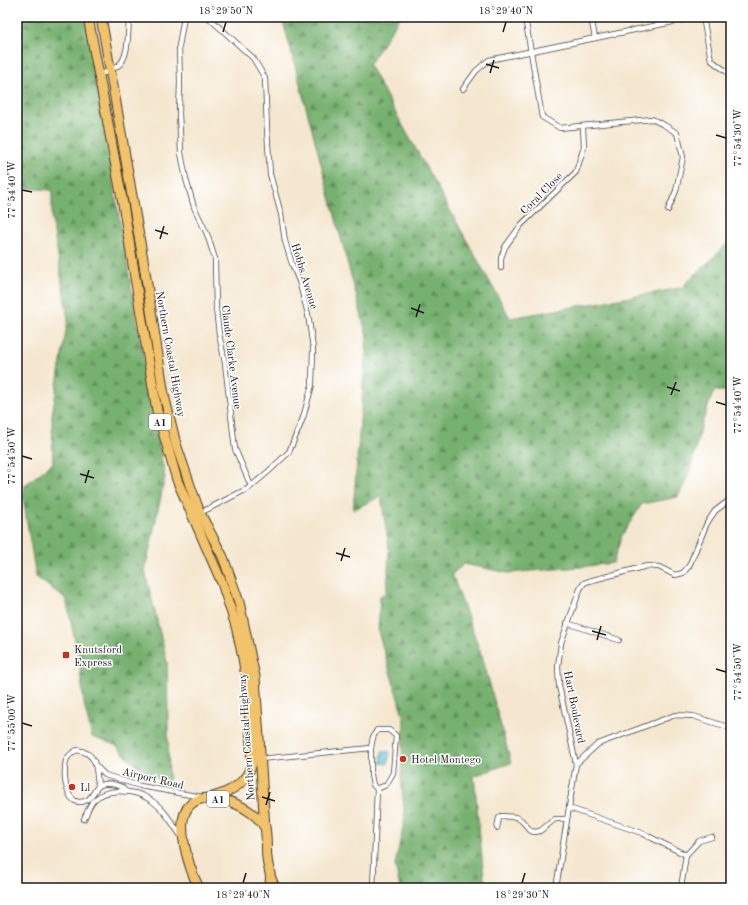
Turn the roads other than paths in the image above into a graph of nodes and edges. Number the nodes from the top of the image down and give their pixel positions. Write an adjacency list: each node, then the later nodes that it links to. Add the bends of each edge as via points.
1 (88, 17): 15 (highway, Northern Coastal Highway / A1)
2 (101, 17): 14 (highway, Northern Coastal Highway / A1)
3 (129, 17): 14 (street, via 125,56 120,64)
4 (184, 17): 21 (street, Claude Clarke Avenue, via 179,46 181,153 194,207 215,259 216,309 235,449)
5 (208, 17): 21 (street, Hobbs Avenue, via 253,58 265,78 270,174 285,241 308,314 313,348 312,385 303,418 289,452)
6 (525, 17): 13 (street)
7 (591, 17): 12 (street)
8 (664, 17): 11 (street)
9 (697, 17): 11 (street)
10 (703, 17): 16 (street, via 711,60)
11 (665, 24): 12 (street)
12 (595, 38): 13 (street)
13 (531, 51): 17 (street, via 490,60 476,71); 18 (street, via 542,117 560,128)
14 (110, 70): 15 (street); 23 (highway, Northern Coastal Highway / A1, via 164,395 176,444)
15 (98, 75): 34 (highway, Northern Coastal Highway / A1, via 123,204 157,411 177,480 222,583 236,626 248,689 252,764 241,784)
16 (731, 75)
17 (463, 90)
18 (583, 127): 19 (street, via 652,120 677,133 682,156 676,191); 20 (street, Coral Close, via 584,147 576,172 522,225 505,247)
19 (668, 210)
20 (501, 268)
21 (251, 486): 23 (street, Hobbs Avenue)
22 (731, 500): 24 (street, Hart Boulevard, via 715,511 706,523 689,566 683,573 675,575 659,567 647,566 589,580 580,589)
23 (200, 513): 28 (highway, Northern Coastal Highway / A1, via 222,558 238,602 255,677)
24 (567, 623): 25 (street); 29 (street, Hart Boulevard, via 559,655 558,676)
25 (620, 640)
26 (731, 728): 29 (street, via 693,716 675,715 598,744)
27 (371, 748): 28 (street); 32 (street, via 370,775); 32 (street, via 377,730 389,730 396,736 393,773 386,785)
28 (260, 759): 38 (highway, Northern Coastal Highway / A1)
29 (576, 764): 35 (street, Hart Boulevard)
30 (96, 766): 31 (street); 31 (street, Airport Road, via 91,756 77,750 68,756 64,776 69,795 78,802 88,799); 34 (street, Airport Road, via 105,775 140,786)
31 (98, 786): 33 (street, Airport Road, via 115,785 122,787)
32 (377, 789): 47 (street)
33 (126, 792): 36 (street, Airport Road, via 110,792 94,800); 40 (street, Airport Road, via 149,798)
34 (211, 798): 38 (highway, A1, via 245,807); 40 (highway, A1, via 197,800 190,805 183,817)
35 (569, 808): 37 (street, Hart Boulevard); 42 (street, via 642,833)
36 (84, 819)
37 (567, 819): 39 (street, via 555,819 535,832 516,817 501,816); 48 (street, Hart Boulevard)
38 (265, 828): 43 (highway, A1, via 267,863)
39 (497, 828)
40 (182, 837): 44 (highway, A1)
41 (712, 837): 42 (street, via 699,841)
42 (686, 855): 49 (street)
43 (272, 878): 45 (highway); 46 (main road, A1)
44 (199, 888)
45 (269, 888)
46 (276, 888)
47 (372, 888)
48 (556, 888)
49 (681, 888)

